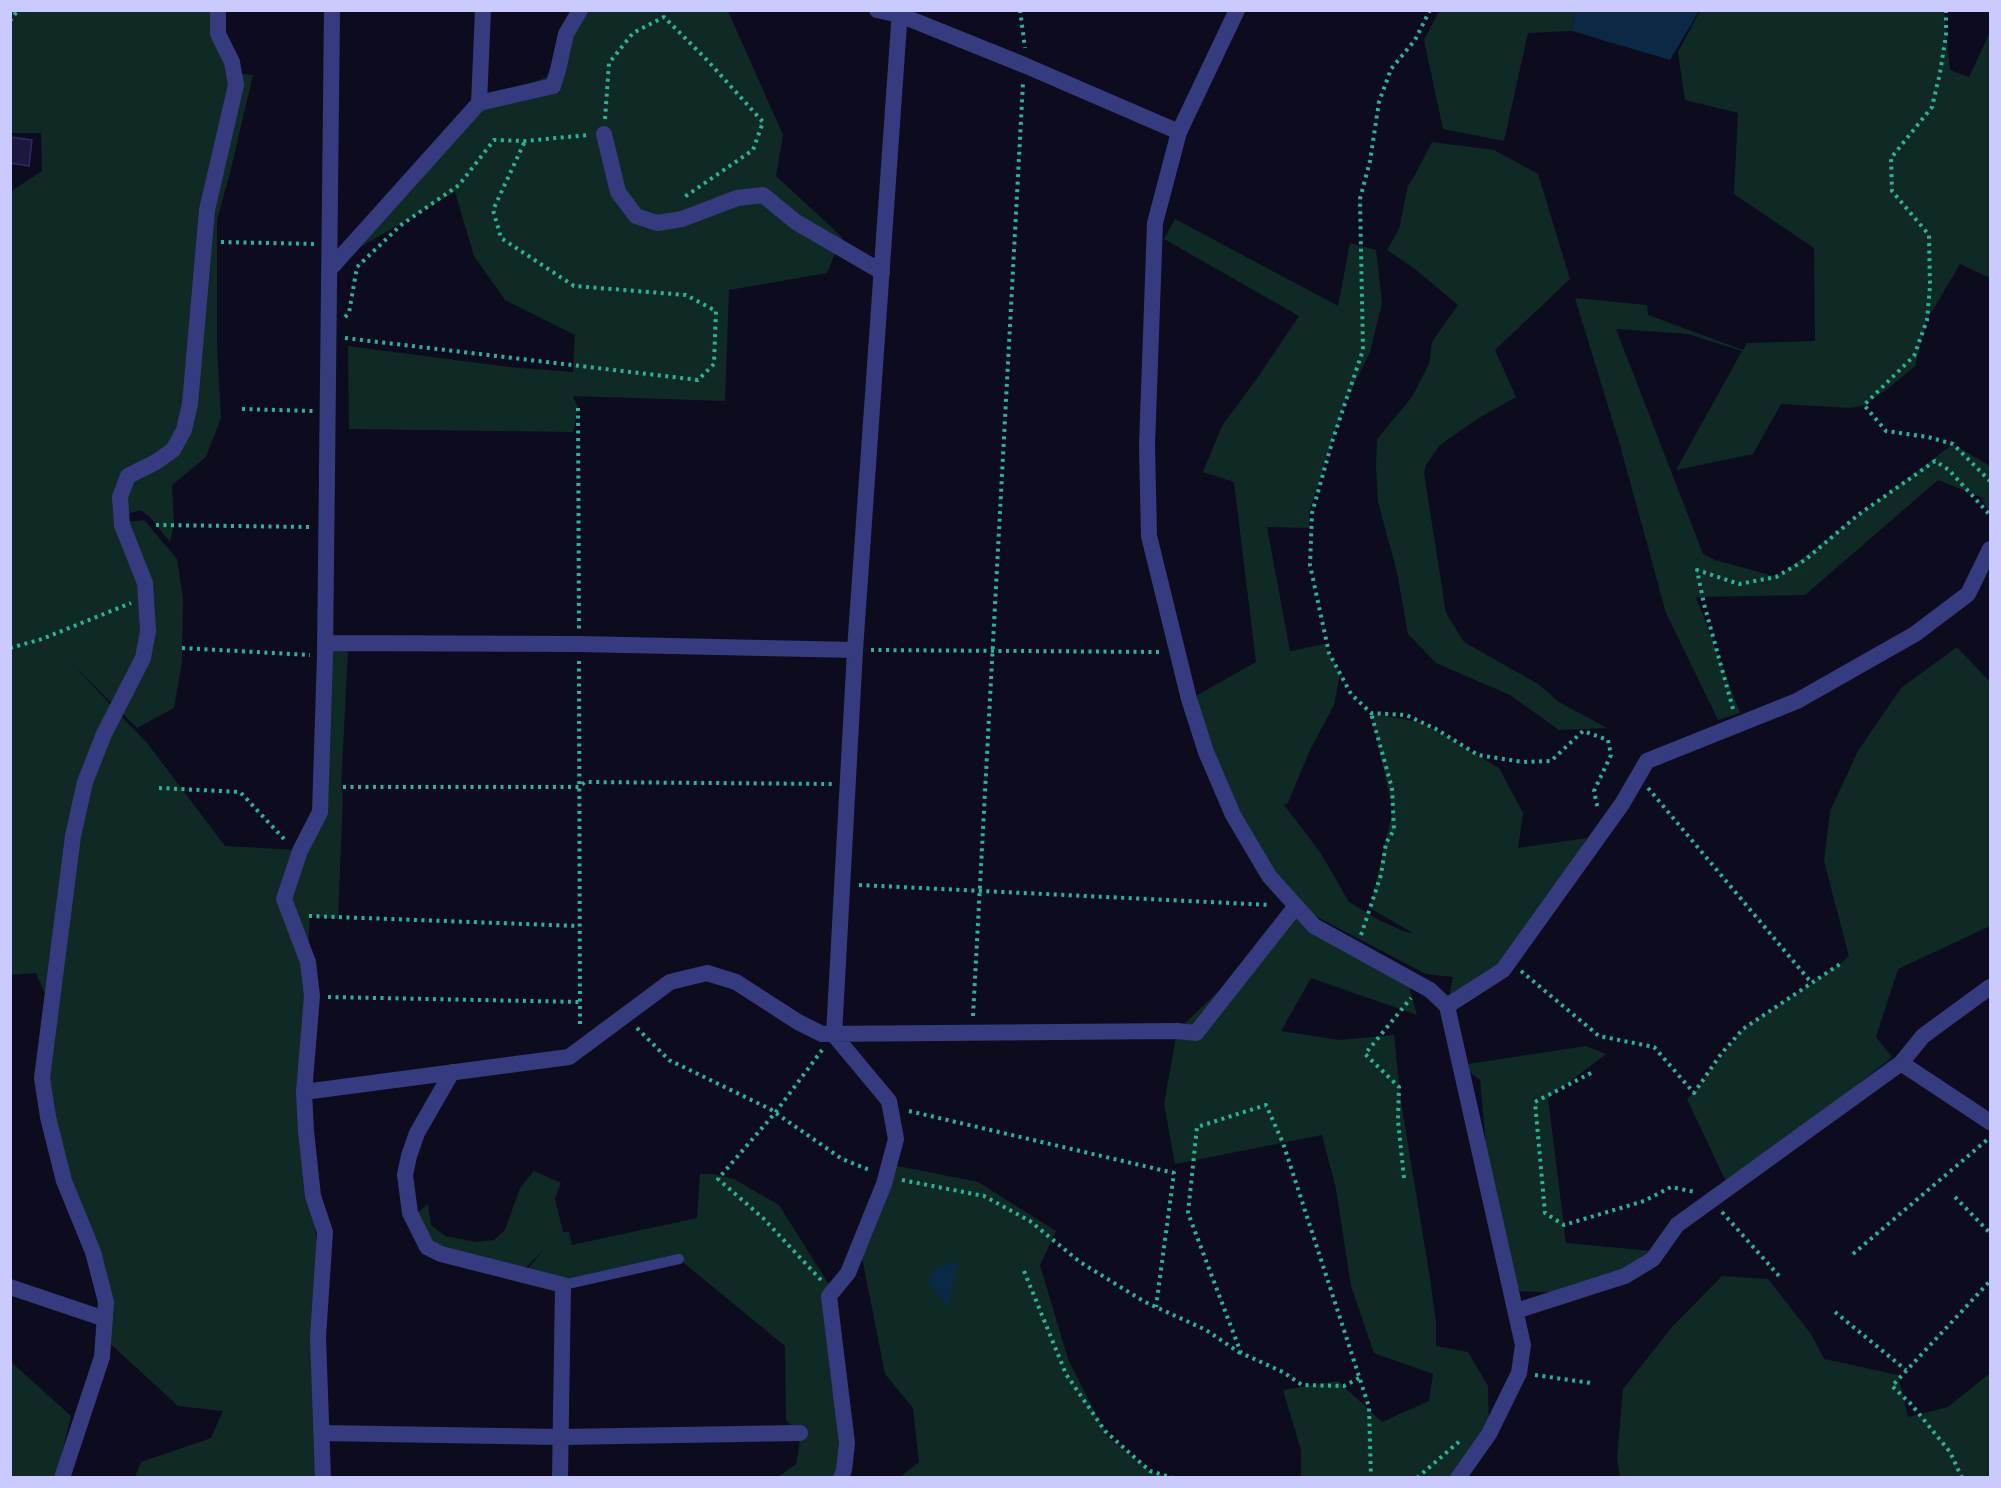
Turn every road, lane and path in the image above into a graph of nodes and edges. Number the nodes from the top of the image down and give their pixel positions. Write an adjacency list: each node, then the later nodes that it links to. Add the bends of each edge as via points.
1 (18, 10): 12 (path)
2 (218, 10): 32 (street, via 218,34 232,62 236,85 207,210 190,404 184,430 173,450 128,476 120,496 122,525 145,583)
3 (332, 10): 20 (street)
4 (483, 10): 14 (street)
5 (580, 10): 14 (street, via 566,34 553,86)
6 (877, 10): 11 (street)
7 (1020, 10): 13 (path)
8 (1237, 10): 15 (street)
9 (1430, 10): 40 (path, via 1415,40 1390,69 1379,102 1360,198 1363,350 1312,513 1310,565 1329,653 1351,694)
10 (1946, 10): 27 (path, via 1946,35 1932,107 1891,158 1892,190 1929,235 1927,320 1914,356 1864,405 1886,431 1953,444)
11 (900, 13): 13 (street); 22 (street)
12 (10, 21)
13 (1024, 65): 15 (street); 38 (path)
14 (479, 103): 21 (street)
15 (1179, 132): 39 (street, via 1155,223 1146,468 1149,536)
16 (604, 134): 17 (path); 18 (path, via 609,63 633,33 664,17 763,122 753,150); 22 (street, via 618,192 636,216 657,223 682,219 737,198 763,195 796,222)
17 (525, 141): 23 (path, via 494,140 459,185 401,225 357,267 349,313); 23 (path, via 493,210 501,238 574,286 686,296 716,311 714,364 698,380)
18 (678, 202)
19 (220, 242): 20 (path)
20 (330, 245): 21 (street)
21 (330, 269): 23 (street)
22 (882, 272): 37 (street)
23 (329, 336): 26 (street)
24 (578, 408): 33 (path)
25 (242, 410): 26 (path)
26 (328, 412): 30 (street)
27 (1990, 481)
28 (1990, 515): 41 (path, via 1949,470 1935,461 1858,515 1805,560 1776,577 1739,584 1697,570)
29 (156, 525): 30 (path)
30 (326, 527): 36 (street)
31 (1990, 549): 41 (street, via 1968,594 1915,633 1797,701)
32 (146, 597): 34 (path); 91 (street, via 148,631 143,658 104,734 85,782 73,837 42,1078 64,1181 93,1252 106,1302)
33 (579, 644): 36 (street); 37 (street); 45 (path)
34 (10, 648)
35 (182, 648): 36 (path)
36 (325, 649): 48 (street, via 320,812)
37 (855, 650): 38 (path); 43 (street)
38 (993, 650): 39 (path); 50 (path)
39 (1177, 652): 51 (street, via 1206,752 1233,814 1269,876)
40 (1371, 714): 47 (path, via 1406,715 1478,754 1523,762 1551,761 1583,731 1608,740 1611,755 1594,791 1596,809); 54 (path, via 1392,788 1394,830 1386,843 1381,875)
41 (1737, 725): 42 (street, via 1647,761)
42 (1638, 776): 47 (street); 57 (path)
43 (848, 784): 45 (path, via 585,782); 65 (street)
44 (343, 787): 45 (path)
45 (579, 787): 53 (path)
46 (159, 788): 48 (path, via 240,792 282,838)
47 (1608, 824): 55 (street)
48 (300, 851): 52 (street, via 284,899)
49 (853, 885): 50 (path)
50 (979, 891): 51 (path); 64 (path)
51 (1296, 906): 54 (street, via 1314,926); 64 (street, via 1196,1033)
52 (290, 915): 53 (path); 60 (street, via 308,962)
53 (579, 926): 61 (path)
54 (1356, 949): 58 (street)
55 (1509, 961): 56 (path, via 1599,1036 1654,1047 1694,1093 1743,1029); 62 (street, via 1503,970)
56 (1840, 964)
57 (1810, 981)
58 (1421, 985): 62 (street); 76 (path, via 1365,1054 1399,1087)
59 (1990, 987): 67 (street, via 1923,1036)
60 (312, 996): 61 (path); 70 (street)
61 (580, 1002): 66 (path)
62 (1447, 1006): 89 (street)
63 (624, 1016): 65 (street, via 670,982 707,973 736,982 798,1022 822,1034); 66 (street); 72 (path, via 669,1060)
64 (973, 1033): 65 (street)
65 (834, 1035): 71 (street); 72 (path)
66 (579, 1050): 68 (street, via 569,1056)
67 (1901, 1063): 73 (street); 78 (street)
68 (452, 1072): 70 (street); 85 (street, via 417,1133 405,1175 411,1213 427,1247)
69 (1591, 1073): 78 (path, via 1535,1102 1545,1213 1564,1225 1644,1200 1671,1187)
70 (304, 1092): 98 (street, via 313,1196 324,1232 318,1336)
71 (890, 1107): 75 (street, via 896,1139); 88 (path, via 1174,1173)
72 (775, 1113): 75 (path, via 842,1159); 87 (path, via 718,1179 763,1218)
73 (1990, 1122)
74 (1990, 1137): 80 (path)
75 (886, 1177): 87 (street, via 848,1273); 88 (path, via 984,1196 1030,1221 1080,1262)
76 (1404, 1178)
77 (1955, 1197): 79 (path)
78 (1712, 1200): 83 (path); 89 (street, via 1677,1225 1653,1259 1625,1276)
79 (1990, 1233)
80 (1853, 1254)
81 (679, 1259): 85 (lane)
82 (1024, 1271): 105 (path, via 1066,1374 1105,1431 1150,1471)
83 (1780, 1277)
84 (1990, 1281): 93 (path)
85 (563, 1285): 100 (street)
86 (10, 1287): 91 (street)
87 (833, 1291): 104 (street, via 829,1296 847,1443)
88 (1156, 1307): 92 (path, via 1206,1330)
89 (1516, 1311): 94 (street, via 1523,1345)
90 (1835, 1312): 93 (path)
91 (105, 1319): 101 (street, via 102,1357)
92 (1241, 1353): 95 (path, via 1302,1385 1344,1386); 95 (path, via 1188,1213 1189,1203 1197,1127 1266,1105 1283,1143)
93 (1907, 1371): 109 (path, via 1892,1386 1950,1452)
94 (1519, 1373): 96 (path); 108 (street, via 1489,1434)
95 (1359, 1378): 106 (path, via 1369,1407)
96 (1591, 1383)
97 (1468, 1431): 107 (path)
98 (321, 1433): 100 (street); 102 (street)
99 (800, 1433): 100 (street)
100 (561, 1437): 103 (street)
101 (62, 1478)
102 (323, 1478)
103 (560, 1478)
104 (841, 1478)
105 (1173, 1478)
106 (1371, 1478)
107 (1418, 1478)
108 (1458, 1478)
109 (1962, 1478)

